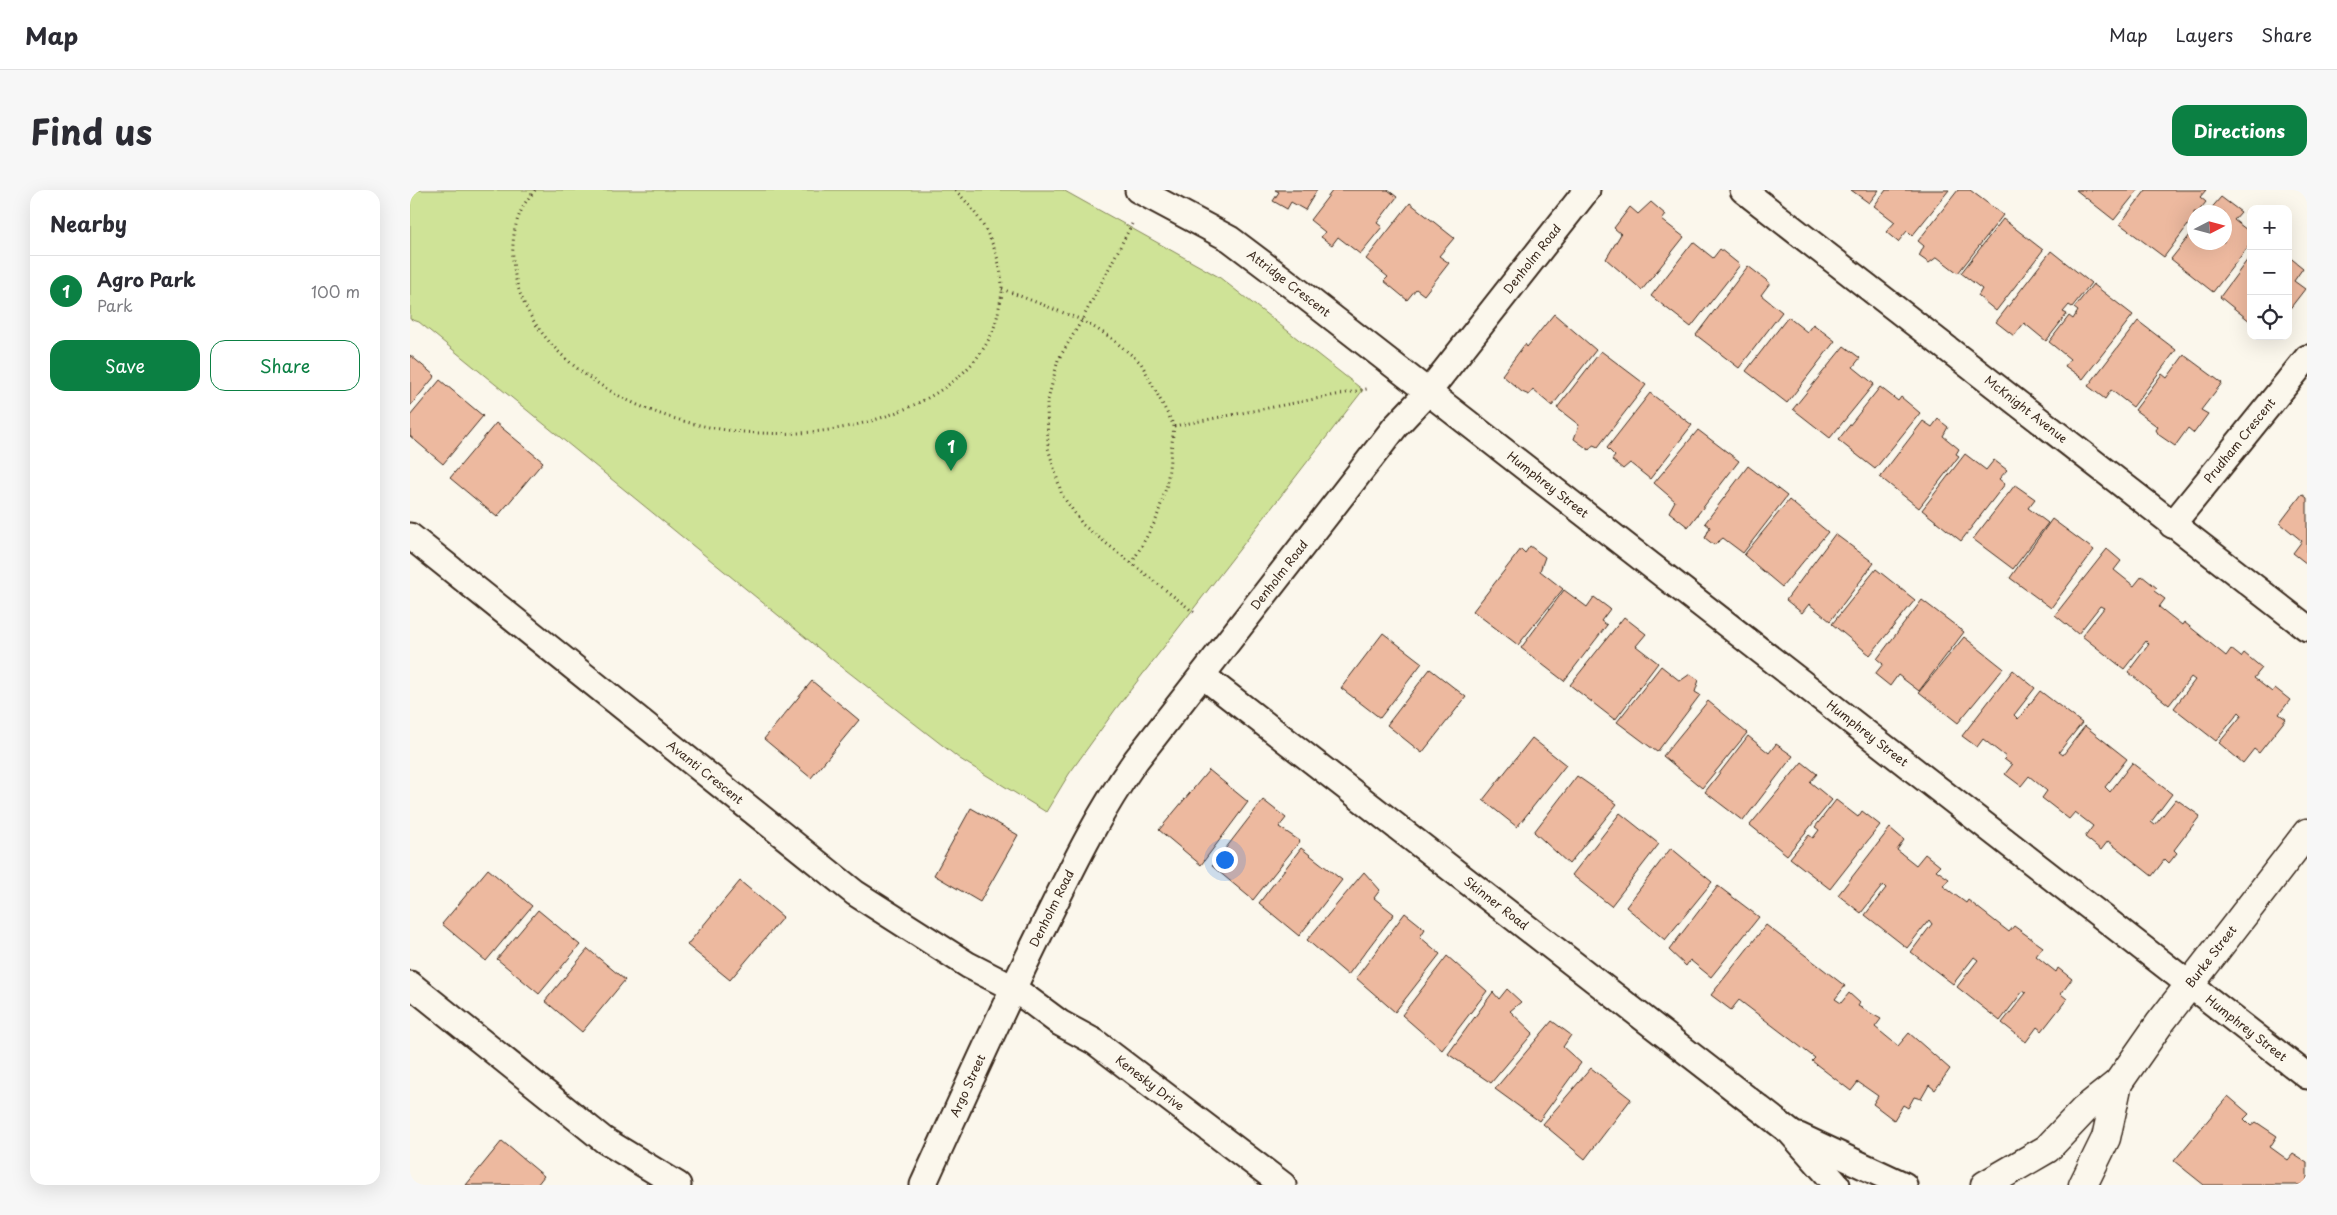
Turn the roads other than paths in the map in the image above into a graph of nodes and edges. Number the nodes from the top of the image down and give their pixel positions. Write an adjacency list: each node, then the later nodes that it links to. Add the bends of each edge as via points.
1 (1138, 190): 5 (street, Attridge Crescent, via 1230,239)
2 (1587, 190): 5 (street, Denholm Road)
3 (1743, 190): 6 (street, McKnight Avenue)
4 (2307, 358): 6 (street, Prudham Crescent)
5 (1429, 391): 9 (street, Denholm Road, via 1395,427); 12 (street, Humphrey Street)
6 (2172, 525): 8 (street, McKnight Avenue)
7 (410, 536): 13 (street, Avanti Crescent, via 855,893 968,964)
8 (2307, 628)
9 (1203, 676): 13 (street, Denholm Road, via 1106,802); 16 (street, Skinner Road)
10 (2307, 833): 12 (street, Burke Street)
11 (410, 984): 17 (street, via 604,1140)
12 (2190, 985): 14 (street, Humphrey Street); 15 (street, Burke Street)
13 (1013, 988): 18 (street, Argo Street); 19 (street, Kenesky Drive, via 1060,1023 1095,1042)
14 (2307, 1076)
15 (2118, 1083): 22 (street, Burke Street, via 2084,1110 2048,1149); 23 (street, Burke Street, via 2106,1138)
16 (1790, 1132): 20 (street, Skinner Road); 21 (street, Skinner Road)
17 (678, 1185)
18 (923, 1185)
19 (1283, 1185)
20 (1837, 1185)
21 (1904, 1185)
22 (1985, 1185)
23 (2083, 1185)

